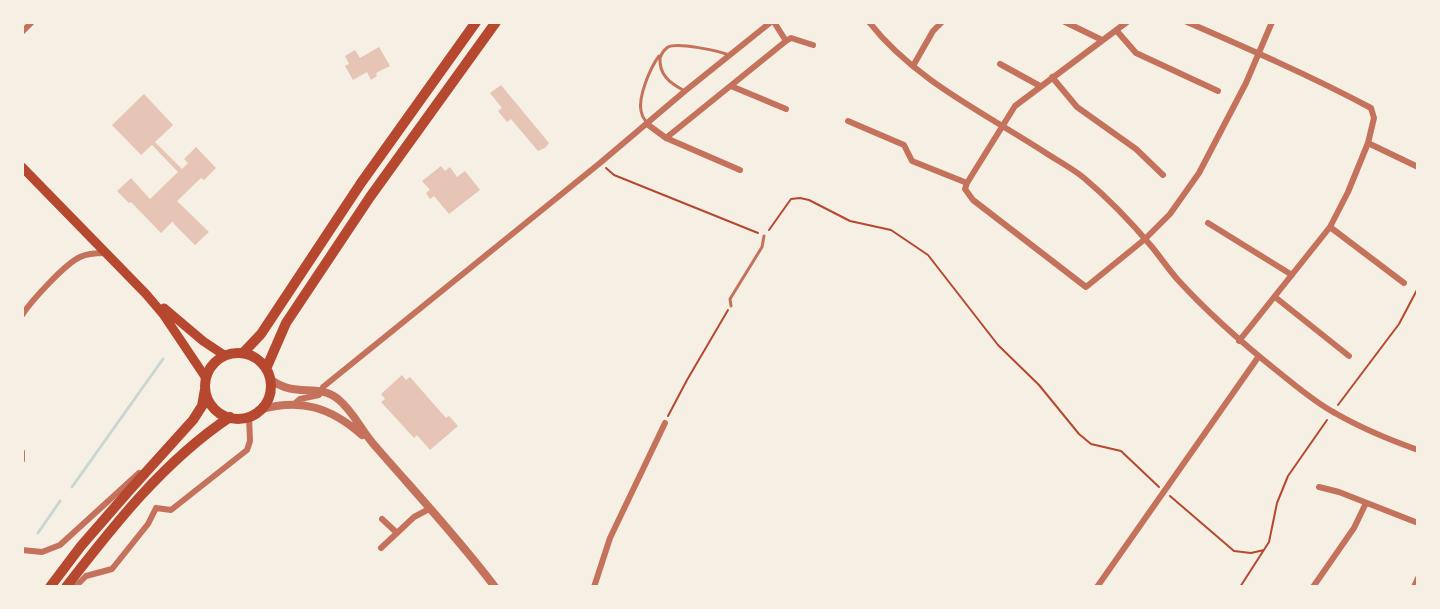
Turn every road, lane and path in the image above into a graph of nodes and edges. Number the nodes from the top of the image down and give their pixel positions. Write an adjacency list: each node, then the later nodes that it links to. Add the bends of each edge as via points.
1 (32, 22): 13 (street)
2 (476, 22): 52 (main road)
3 (496, 22): 56 (main road, via 294,310)
4 (772, 22): 15 (street); 18 (street)
5 (869, 22): 21 (street)
6 (942, 22): 21 (street)
7 (1065, 22): 14 (street)
8 (1127, 22): 12 (street)
9 (1187, 22): 11 (street)
10 (1272, 22): 19 (street)
11 (1202, 25): 19 (street)
12 (1116, 30): 14 (street); 26 (street, via 1136,53)
13 (22, 32)
14 (1102, 40): 22 (street)
15 (786, 41): 16 (street); 23 (street)
16 (813, 45)
17 (662, 53): 18 (lane, via 673,45); 25 (lane, via 661,71); 29 (lane, via 642,100)
18 (729, 55): 25 (street)
19 (1260, 55): 32 (street, via 1371,108); 42 (street, via 1199,173)
20 (1000, 64): 24 (street)
21 (913, 66): 30 (street)
22 (1052, 77): 24 (street); 37 (street, via 1077,107)
23 (731, 86): 27 (street); 31 (street)
24 (1040, 86): 30 (street)
25 (685, 91): 29 (street)
26 (1218, 91)
27 (786, 109)
28 (848, 121): 38 (street, via 904,145 912,161)
29 (647, 124): 31 (street); 33 (street)
30 (1002, 125): 38 (street); 42 (street, via 1081,176)
31 (666, 138): 36 (street)
32 (1368, 143): 35 (street); 40 (street)
33 (600, 163): 41 (path, via 614,175); 58 (street)
34 (22, 167): 43 (main road)
35 (1418, 167)
36 (740, 170)
37 (1163, 175)
38 (967, 183): 42 (street, via 973,200 1086,287)
39 (1208, 223): 44 (street)
40 (1330, 227): 44 (street); 45 (street)
41 (764, 236): 49 (lane); 71 (path, via 791,199 800,198 850,221 891,230 928,255 998,345 1079,434 1091,444 1121,451)
42 (1145, 239): 51 (street)
43 (106, 253): 47 (main road); 50 (street, via 79,257)
44 (1292, 275): 48 (street)
45 (1404, 283)
46 (1418, 288): 61 (path, via 1399,324)
47 (146, 294): 53 (main road); 57 (main road)
48 (1275, 297): 51 (street); 55 (street)
49 (731, 306): 64 (path)
50 (22, 315)
51 (1239, 341): 54 (street)
52 (243, 353): 53 (main road); 56 (main road, via 260,362)
53 (224, 355): 57 (main road, via 209,369)
54 (1259, 356): 61 (street); 71 (street)
55 (1349, 356)
56 (268, 374): 58 (street, via 290,390); 60 (main road, via 269,395)
57 (205, 384): 63 (main road, via 213,407); 66 (main road, via 202,406)
58 (321, 390): 59 (street); 65 (street, via 349,410)
59 (293, 405): 60 (street); 65 (street, via 336,415)
60 (259, 410): 62 (main road)
61 (1333, 413): 67 (street); 80 (path, via 1288,476)
62 (249, 416): 63 (main road); 72 (street, via 247,450 171,510)
63 (230, 417): 72 (main road, via 205,434)
64 (665, 423): 86 (street, via 610,538)
65 (372, 443): 74 (street)
66 (165, 449): 79 (street, via 60,545 42,552); 82 (main road)
67 (1418, 450)
68 (22, 452): 69 (street)
69 (22, 460)
70 (1319, 487): 73 (street)
71 (1164, 492): 80 (path, via 1234,551); 87 (street)
72 (152, 498): 83 (main road, via 105,538); 84 (street, via 148,524 112,569 86,576)
73 (1366, 503): 76 (street); 89 (street)
74 (429, 509): 77 (street); 85 (street)
75 (382, 519): 77 (street)
76 (1418, 523)
77 (397, 533): 78 (street)
78 (381, 548)
79 (22, 550)
80 (1264, 550): 88 (path)
81 (1418, 578): 90 (street)
82 (50, 587)
83 (66, 587)
84 (75, 587)
85 (495, 587)
86 (594, 587)
87 (1097, 587)
88 (1240, 587)
89 (1313, 587)
90 (1414, 587)

